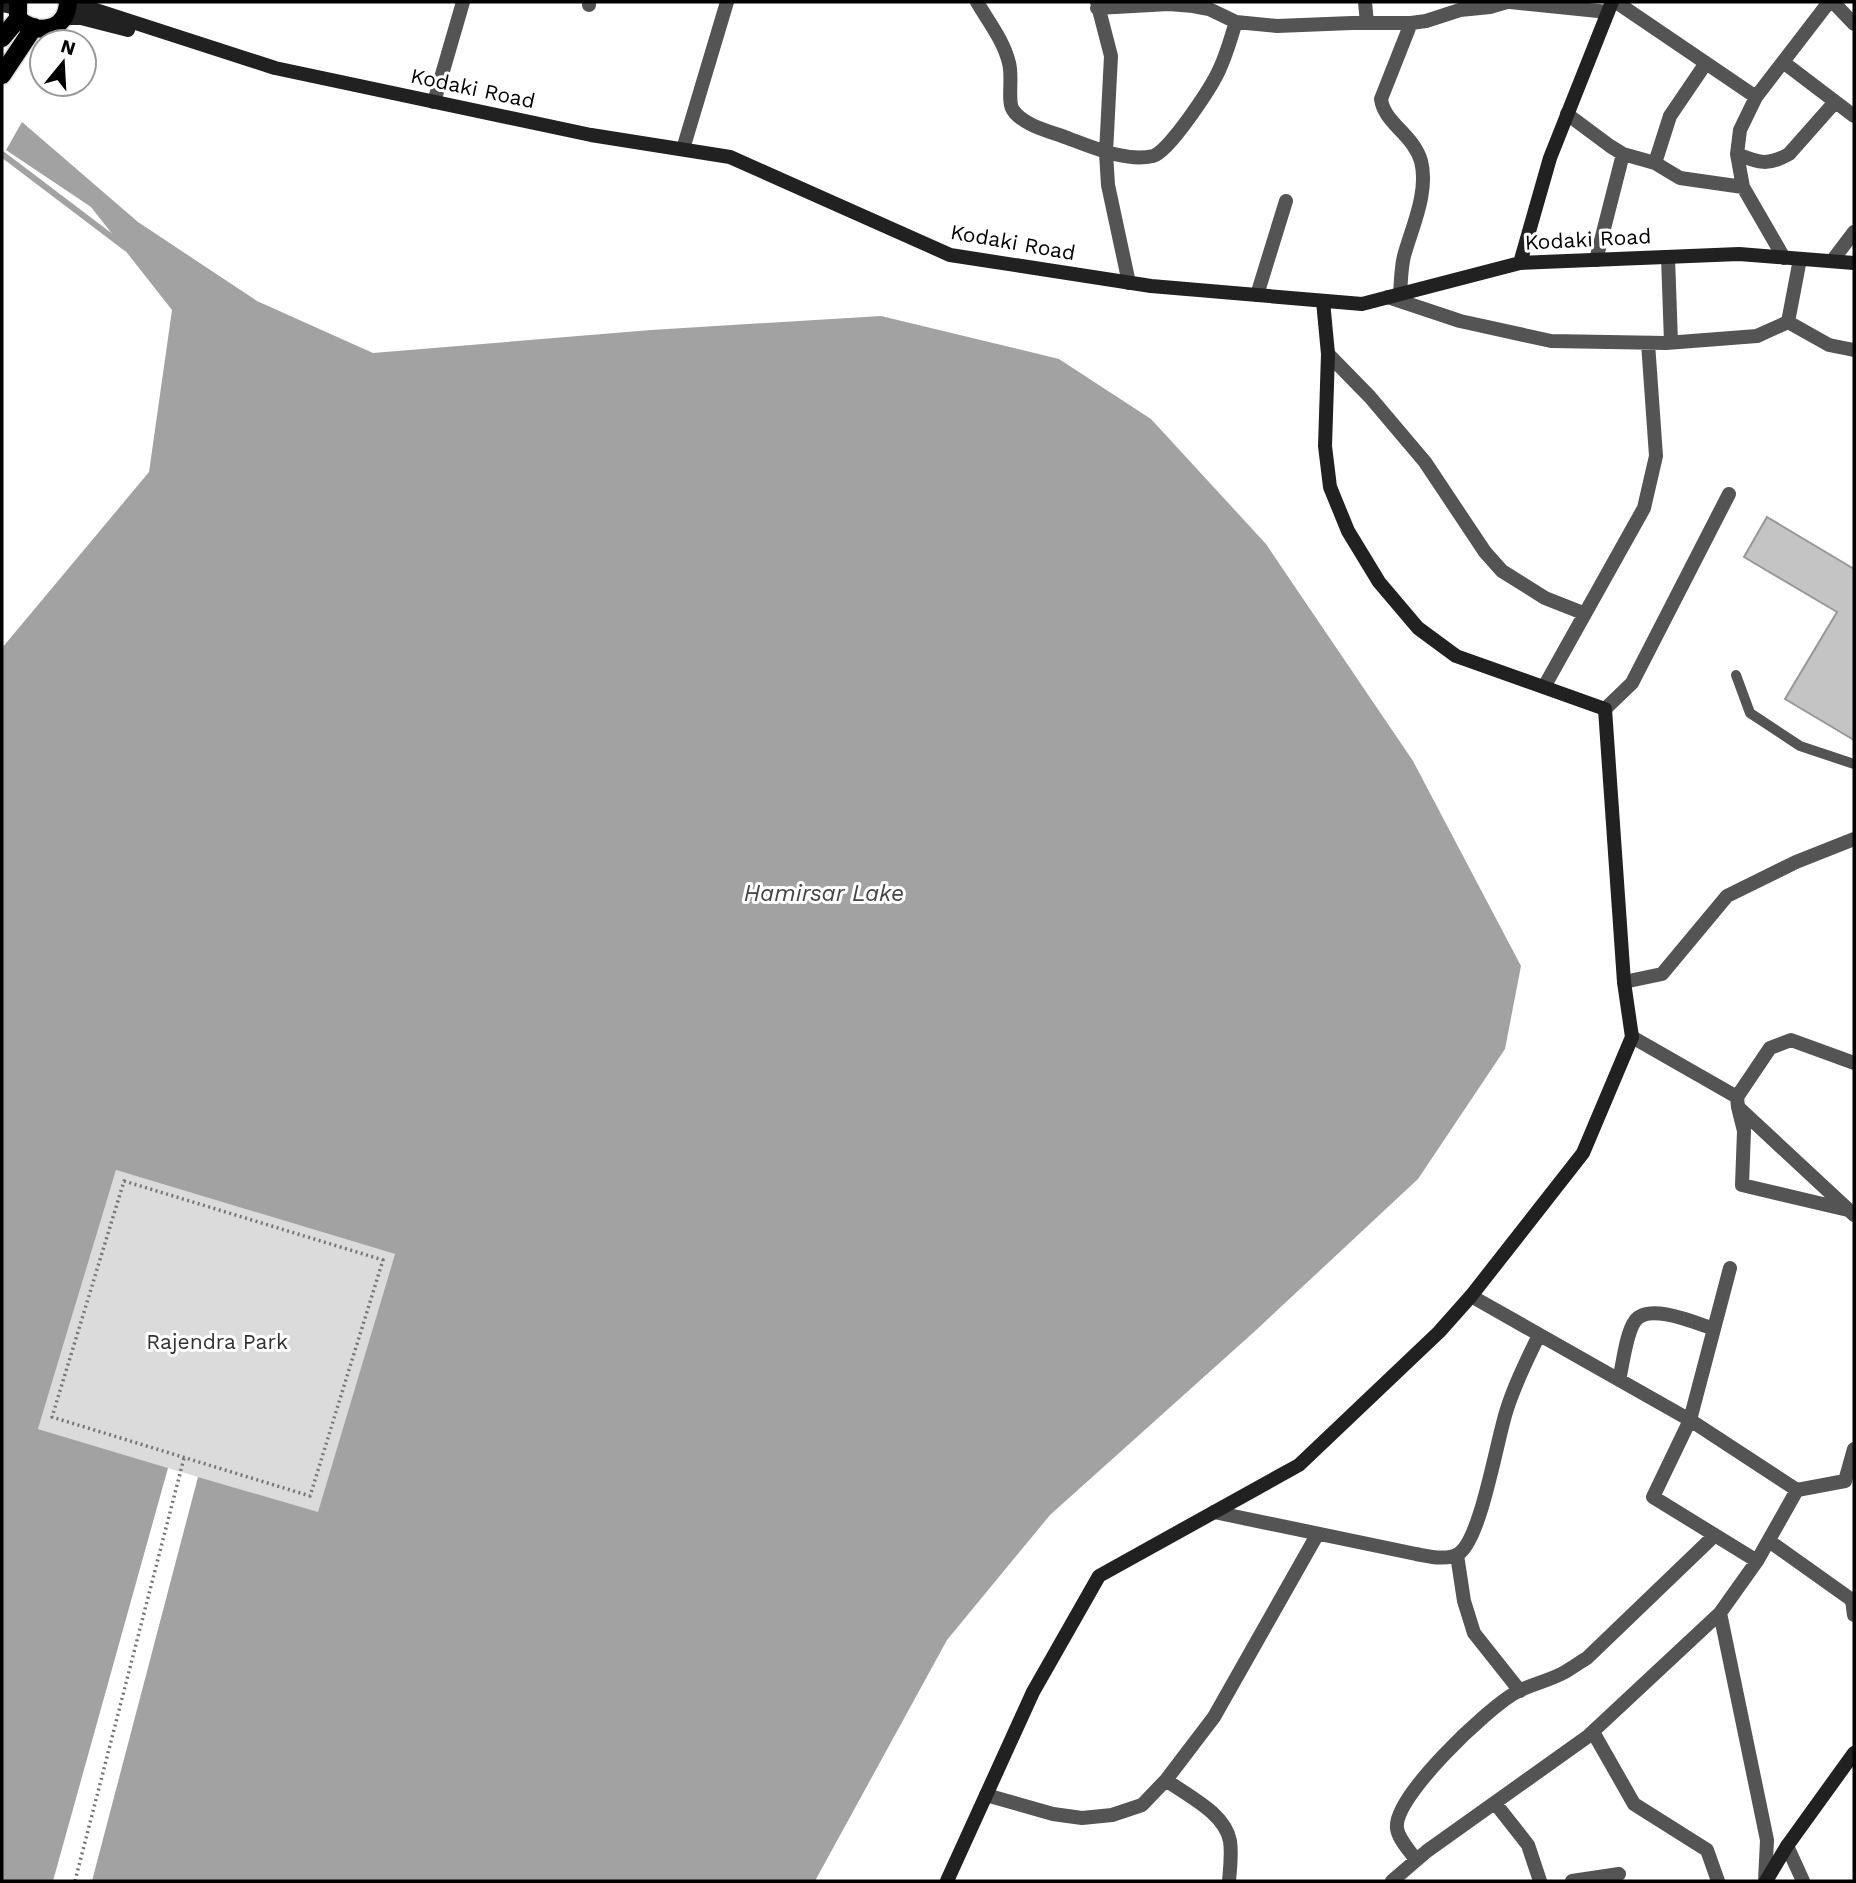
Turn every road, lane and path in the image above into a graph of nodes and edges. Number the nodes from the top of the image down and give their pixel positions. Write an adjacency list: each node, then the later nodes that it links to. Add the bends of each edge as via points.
1 (463, 2): 22 (street)
2 (727, 2): 26 (street)
3 (977, 2): 27 (street, via 1009,62 1009,102 1017,115)
4 (1365, 2): 14 (street)
5 (1508, 2): 9 (street); 10 (street, via 1490,8)
6 (1831, 2): 16 (street); 18 (street)
7 (1097, 5): 8 (street); 27 (street, via 1111,56)
8 (1203, 5): 13 (street)
9 (1612, 5): 19 (street); 24 (street)
10 (1457, 6): 15 (street)
11 (68, 7): 12 (main road, via 51,28); 22 (street, Kodaki Road, via 81,18 275,68)
12 (18, 12): 17 (main road); 20 (main road)
13 (1236, 22): 14 (street, via 1277,26); 27 (street, via 1209,90 1165,149 1152,156)
14 (1367, 23): 15 (street)
15 (1411, 23): 43 (street, via 1381,99 1383,111 1417,149 1423,173 1418,210)
16 (1854, 24)
17 (2, 38)
18 (1783, 62): 21 (street); 23 (street)
19 (1706, 63): 21 (street); 30 (street, via 1670,116)
20 (2, 75)
21 (1756, 97): 28 (street, via 1740,130)
22 (434, 102): 26 (street, Kodaki Road)
23 (1835, 102): 25 (street); 28 (street, via 1779,160 1768,164)
24 (1567, 114): 29 (street); 39 (street)
25 (1854, 116)
26 (683, 149): 41 (street, Kodaki Road, via 730,156 950,255)
27 (1106, 153): 41 (street, via 1108,185)
28 (1737, 153): 31 (street)
29 (1623, 154): 30 (street); 37 (street)
30 (1655, 163): 31 (street, via 1680,178)
31 (1743, 187): 35 (street)
32 (1286, 201): 42 (street)
33 (1854, 232): 38 (street)
34 (1668, 257): 35 (street, Kodaki Road, via 1740,254); 37 (street, Kodaki Road); 47 (street)
35 (1784, 258): 36 (street, Kodaki Road)
36 (1800, 259): 38 (street, Kodaki Road); 45 (street)
37 (1596, 260): 39 (street, Kodaki Road)
38 (1832, 261): 40 (street, Kodaki Road)
39 (1520, 262): 43 (street, Kodaki Road)
40 (1854, 263)
41 (1129, 283): 42 (street, Kodaki Road)
42 (1257, 295): 44 (street, Kodaki Road)
43 (1394, 296): 44 (street, Kodaki Road, via 1362,304); 46 (street, via 1460,321 1550,341)
44 (1323, 301): 49 (street)
45 (1788, 321): 47 (street, via 1757,336); 48 (street, via 1829,345)
46 (1648, 342): 47 (street); 51 (street, via 1656,456 1644,509)
47 (1671, 342)
48 (1854, 350)
49 (1328, 354): 51 (street, via 1425,461 1502,571 1545,598); 53 (street, via 1325,446 1330,488 1348,531 1379,582 1418,628 1456,656)
50 (1729, 494): 54 (street, via 1632,683)
51 (1583, 613): 53 (street)
52 (1737, 675): 55 (lane, via 1750,713 1800,746)
53 (1544, 687): 54 (street)
54 (1605, 709): 57 (street)
55 (1854, 764)
56 (1854, 839): 57 (street, via 1727,896 1662,975)
57 (1624, 982): 58 (street)
58 (1632, 1037): 60 (street); 63 (street, via 1583,1153)
59 (1854, 1063): 60 (street, via 1791,1040 1770,1048)
60 (1737, 1102): 61 (street); 61 (street, via 1744,1131 1742,1185)
61 (1852, 1212)
62 (1730, 1268): 64 (street)
63 (1471, 1296): 65 (street); 72 (street, via 1299,1465)
64 (1714, 1329): 66 (street, via 1666,1314 1642,1315 1633,1325); 67 (street)
65 (1539, 1335): 66 (street); 76 (street, via 1506,1412 1472,1536)
66 (1619, 1380): 67 (street)
67 (1690, 1420): 71 (street); 74 (street, via 1653,1497)
68 (1854, 1448): 70 (street)
69 (184, 1458): 69 (path, via 310,1496 383,1260 124,1181 52,1417); 89 (path)
70 (1849, 1482): 71 (street)
71 (1797, 1490): 75 (street)
72 (1214, 1512): 73 (street); 84 (street, via 1099,1576 1033,1692)
73 (1317, 1535): 76 (street, via 1416,1554); 83 (street, via 1214,1717)
74 (1715, 1535): 77 (street); 80 (street, via 1587,1658)
75 (1769, 1541): 77 (street); 79 (street, via 1852,1600)
76 (1457, 1555): 80 (street, via 1474,1633)
77 (1757, 1561): 78 (street)
78 (1720, 1613): 81 (street); 96 (street, via 1767,1840)
79 (1854, 1615)
80 (1520, 1691): 87 (street, via 1455,1742 1401,1811 1397,1828)
81 (1593, 1732): 85 (street); 95 (street, via 1634,1804 1707,1850)
82 (1854, 1753): 86 (street)
83 (1166, 1780): 84 (street, via 1142,1805 1082,1818); 91 (street, via 1218,1817 1226,1828 1231,1853)
84 (986, 1795): 90 (street)
85 (1494, 1803): 87 (street); 93 (street, via 1528,1845)
86 (1787, 1846): 96 (street); 97 (street)
87 (1416, 1860): 92 (street)
88 (1619, 1874): 94 (street)
89 (75, 1881)
90 (947, 1881)
91 (1229, 1881)
92 (1392, 1881)
93 (1540, 1881)
94 (1572, 1881)
95 (1718, 1881)
96 (1765, 1881)
97 (1803, 1881)

